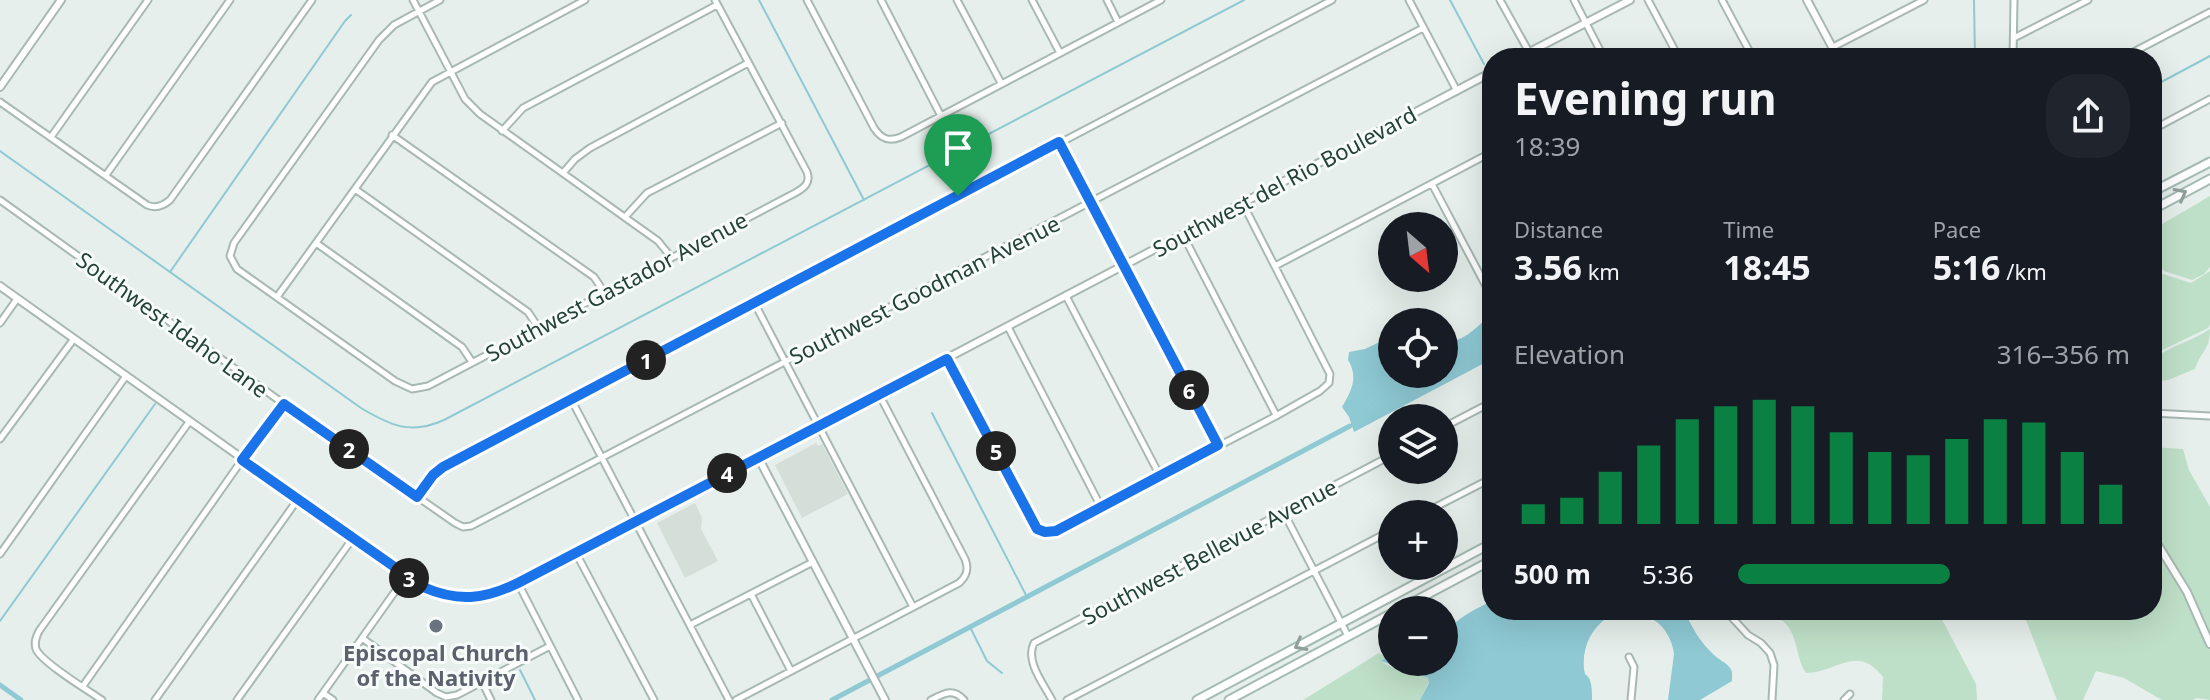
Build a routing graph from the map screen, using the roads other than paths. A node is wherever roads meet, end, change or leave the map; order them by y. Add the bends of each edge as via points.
1 (61, 0) edge
2 (148, 0) edge
3 (230, 0) edge
4 (312, 0) edge
5 (413, 0) edge
6 (440, 0) edge
7 (585, 0) edge
8 (807, 0) edge
9 (881, 0) edge
10 (957, 0) edge
11 (1032, 0) edge
12 (1107, 0) edge
13 (1161, 0) edge
14 (1332, 0) edge
15 (1409, 0) edge
16 (1500, 0) edge
17 (1574, 0) edge
18 (1630, 0) edge
19 (1648, 0) edge
20 (1722, 0) edge
21 (1807, 0) edge
22 (1924, 0) edge
23 (2014, 0) edge
24 (2088, 0) edge
25 (716, 2) edge
26 (419, 11) junction
27 (2210, 12) edge
28 (1118, 22) junction
29 (1586, 23) junction
30 (1423, 28) junction
31 (2014, 38) junction
32 (1833, 47) joint
33 (1527, 48) edge
34 (1537, 48) edge
35 (1599, 48) edge
36 (1674, 48) edge
37 (1748, 48) edge
38 (2014, 48) edge
39 (2141, 48) edge
40 (1060, 53) junction
41 (748, 63) junction
42 (450, 71) junction
43 (1482, 77) edge
44 (1001, 83) junction
45 (0, 87) edge
46 (1457, 91) junction
47 (2210, 99) edge
48 (0, 102) edge
49 (941, 116) junction
50 (782, 123) junction
51 (2162, 125) edge
52 (502, 131) junction
53 (392, 135) junction
54 (51, 137) junction
55 (1059, 142) junction
56 (1482, 158) edge
57 (2210, 162) edge
58 (563, 173) junction
59 (106, 175) junction
60 (2210, 179) edge
61 (1432, 184) junction
62 (2162, 187) edge
63 (355, 189) junction
64 (0, 200) edge
65 (1242, 202) junction
66 (1090, 204) junction
67 (2162, 205) edge
68 (625, 217) junction
69 (1183, 235) junction
70 (316, 243) junction
71 (671, 257) junction
72 (1125, 265) junction
73 (1275, 266) junction
74 (1482, 279) edge
75 (0, 286) edge
76 (604, 292) junction
77 (1066, 296) junction
78 (277, 298) junction
79 (17, 299) junction
80 (755, 304) junction
81 (0, 323) edge
82 (538, 327) junction
83 (1008, 327) junction
84 (73, 340) junction
85 (947, 359) junction
86 (785, 361) junction
87 (472, 362) junction
88 (126, 376) junction
89 (879, 394) junction
90 (571, 399) junction
91 (284, 404) junction
92 (1482, 407) edge
93 (2162, 414) edge
94 (1276, 416) junction
95 (2210, 416) edge
96 (1458, 420) edge
97 (189, 422) junction
98 (818, 425) junction
99 (0, 439) edge
100 (1218, 445) junction
101 (758, 457) junction
102 (603, 459) junction
103 (242, 460) junction
104 (1378, 463) edge
105 (1160, 476) junction
106 (1482, 483) edge
107 (417, 497) junction
108 (298, 499) junction
109 (1449, 500) edge
110 (1101, 507) junction
111 (1284, 513) junction
112 (635, 522) junction
113 (467, 527) joint
114 (1378, 537) edge
115 (353, 538) junction
116 (1482, 548) edge
117 (2162, 551) edge
118 (576, 553) junction
119 (0, 554) edge
120 (813, 562) junction
121 (1482, 565) edge
122 (1313, 571) junction
123 (406, 576) junction
124 (518, 583) junction
125 (751, 594) junction
126 (1424, 596) edge
127 (913, 607) junction
128 (1734, 620) edge
129 (1378, 621) edge
130 (1341, 623) junction
131 (690, 625) junction
132 (1348, 637) junction
133 (362, 638) junction
134 (853, 638) junction
135 (2210, 644) edge
136 (550, 646) junction
137 (1629, 657) dead end
138 (791, 671) junction
139 (482, 682) junction
140 (83, 686) junction
141 (323, 693) junction
142 (1850, 694) dead end
143 (102, 700) edge
144 (155, 700) edge
145 (237, 700) edge
146 (318, 700) edge
147 (333, 700) edge
148 (491, 700) edge
149 (578, 700) edge
150 (654, 700) edge
151 (729, 700) edge
152 (736, 700) edge
153 (885, 700) edge
154 (931, 700) edge
155 (964, 700) edge
156 (1052, 700) edge
157 (1067, 700) edge
158 (1197, 700) edge
159 (1229, 700) edge
160 (1631, 700) edge
161 (1772, 700) edge
162 (1844, 700) edge

1 - 45 street
2 - 54 street
3 - 59 street
4 - 59 street via 170,200 147,205
5 - 26 street
6 - 26 street
7 - 42 street
8 - 49 street via 883,138 897,139
9 - 49 street
10 - 44 street
11 - 40 street
12 - 28 street
13 - 28 street
14 - 55 street
15 - 30 street
16 - 33 street
17 - 29 street
18 - 29 street
19 - 36 street
20 - 37 street
21 - 32 street
22 - 32 street
23 - 31 street
24 - 31 street
25 - 41 street
25 - 52 street via 523,108
26 - 42 street
26 - 78 street via 387,31 369,53 234,243 230,256 237,269
27 - 39 street
28 - 40 street
29 - 34 street
29 - 35 street
30 - 46 street
30 - 66 street, Southwest Goodman Avenue
31 - 38 street
40 - 44 street
41 - 50 street
41 - 58 street via 590,148
42 - 52 street via 465,99
42 - 53 street via 432,82
43 - 46 street, Southwest del Rio Boulevard
44 - 49 street
46 - 65 street, Southwest del Rio Boulevard
47 - 51 street
48 - 54 street
50 - 68 street via 647,193
50 - 71 street, Southwest Gastador Avenue via 808,182
52 - 58 street
53 - 63 street
53 - 76 street via 594,277
54 - 59 street
55 - 66 street
55 - 80 street
56 - 61 street
57 - 62 main road
58 - 68 street
67 -> 60 main road
61 - 73 street
61 - 74 street
63 - 70 street
63 - 82 street via 528,312
64 - 91 street, Southwest Idaho Lane
65 - 69 street, Southwest del Rio Boulevard
65 - 73 street
66 - 72 street
66 - 86 street, Southwest Goodman Avenue
68 - 71 street
69 - 72 street, Southwest del Rio Boulevard
69 - 94 street
70 - 78 street
70 - 87 street via 462,347
71 - 76 street, Southwest Gastador Avenue
72 - 77 street, Southwest del Rio Boulevard
72 - 100 street
73 - 94 street via 1330,374 1320,391
75 - 79 street, Southwest del Rio Boulevard
76 - 82 street, Southwest Gastador Avenue
77 - 83 street, Southwest del Rio Boulevard
77 - 105 street
78 - 87 street, Southwest Gastador Avenue via 412,389
79 - 81 street
79 - 84 street, Southwest del Rio Boulevard
80 - 86 street
80 - 90 street
82 - 87 street, Southwest Gastador Avenue
83 - 85 street, Southwest del Rio Boulevard
83 - 110 street
84 - 88 street, Southwest del Rio Boulevard
84 - 99 street
85 - 89 street, Southwest del Rio Boulevard
85 - 110 street via 1037,529 1056,531
86 - 98 street
86 - 102 street, Southwest Goodman Avenue
88 - 97 street, Southwest del Rio Boulevard
88 - 119 street
89 - 98 street, Southwest del Rio Boulevard
89 - 127 street via 965,559 967,572 959,583
90 - 102 street
90 - 107 street via 439,469
91 - 103 street
91 - 107 street, Southwest Idaho Lane
92 - 96 street
93 - 95 street
94 - 100 street
97 - 103 street, Southwest del Rio Boulevard
97 - 140 street via 35,640 43,659
98 - 101 street, Southwest del Rio Boulevard
98 - 127 street
100 - 105 street
101 - 112 street, Southwest del Rio Boulevard
101 - 120 street
102 - 112 street
102 - 113 street, Southwest Goodman Avenue
103 - 108 street, Southwest del Rio Boulevard
103 - 140 street
104 - 111 street, Southwest Bellevue Avenue
105 - 110 street
106 - 109 street
107 - 113 street, Southwest Idaho Lane
108 - 115 street, Southwest del Rio Boulevard
108 - 144 street
111 - 122 street
111 - 156 street, Southwest Bellevue Avenue via 1034,643 1031,660
112 - 118 street, Southwest del Rio Boulevard
112 - 131 street
114 - 122 street
115 - 123 street, Southwest del Rio Boulevard
115 - 145 street
116 - 130 main road
117 - 135 street
118 - 124 street, Southwest del Rio Boulevard
118 - 150 street
120 - 125 street
120 - 134 street
121 - 126 main road
122 - 130 street
122 - 157 street
123 - 124 street, Southwest del Rio Boulevard via 437,593 466,598
123 - 133 street
124 - 136 street
125 - 131 street
125 - 138 street
127 - 134 street
128 - 161 street via 1770,653
129 - 132 main road
130 - 132 street
130 -> 158 main road
131 - 151 street
132 - 159 main road
133 - 139 street via 442,695 457,695
133 - 141 street
134 - 138 street
134 - 153 street
136 - 139 street
136 - 149 street
137 - 160 street via 1634,667
138 - 152 street
139 - 148 street
140 - 143 street
141 - 146 street
141 - 147 street
142 - 162 street
154 - 155 street via 946,692

